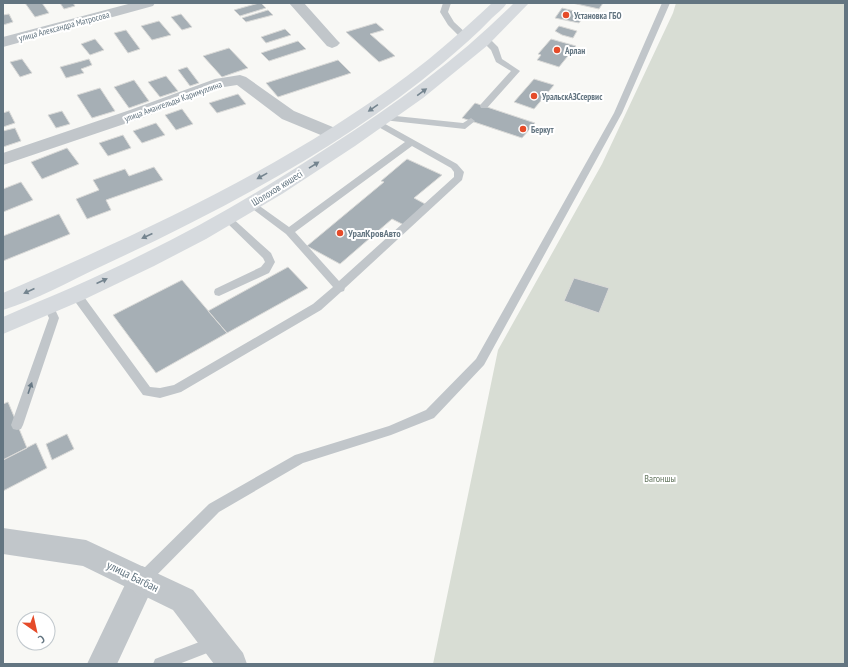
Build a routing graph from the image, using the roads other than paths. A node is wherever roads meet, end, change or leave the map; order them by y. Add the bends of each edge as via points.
1 (148, 3) edge
2 (296, 3) edge
3 (447, 3) edge
4 (500, 3) edge
5 (522, 3) edge
6 (666, 3) edge
7 (465, 37) junction
8 (485, 39) junction
9 (3, 42) edge
10 (332, 43) dead end
11 (484, 106) dead end
12 (382, 120) junction
13 (471, 121) dead end
14 (334, 134) junction
15 (411, 142) junction
16 (3, 159) edge
17 (251, 204) junction
18 (227, 218) junction
19 (289, 232) junction
20 (340, 288) junction
21 (219, 292) dead end
22 (76, 293) junction
23 (3, 302) edge
24 (48, 306) junction
25 (3, 326) edge
26 (17, 425) dead end
27 (3, 541) edge
28 (142, 580) junction
29 (224, 654) edge
30 (102, 664) edge
31 (160, 664) edge

1 - 9 street, улица Александра Матросова
2 - 10 street
3 - 7 lane via 444,12
4 - 7 highway, Шолохов көшесі
5 - 8 highway, Шолохов көшесі
6 - 28 lane via 618,113 480,362 430,414 391,430 299,459 214,508
7 -> 14 highway, Шолохов көшесі via 401,88
8 - 11 lane via 495,49 499,60 516,71
12 -> 8 highway, Шолохов көшесі via 434,83
12 - 13 lane via 465,126
12 - 15 lane
17 -> 12 highway, Шолохов көшесі
14 - 16 street, улица Амангельды Каримуллина via 288,115 240,80 221,82
14 -> 23 highway, Шолохов көшесі via 197,213
15 - 19 lane
15 - 20 lane via 454,166 459,172 459,178
17 - 18 highway, Шолохов көшесі
17 - 19 lane
18 - 21 lane via 267,256 270,262 264,270
22 -> 18 highway, Шолохов көшесі via 146,261
19 - 20 lane
20 - 22 lane via 317,308 177,389 160,392 147,392
22 - 24 highway, Шолохов көшесі
24 - 25 highway, Шолохов көшесі
26 -> 24 lane via 54,318
27 - 28 street, улица Багбан via 86,553
28 - 29 street, улица Багбан via 183,600
28 - 30 street
29 - 31 lane

